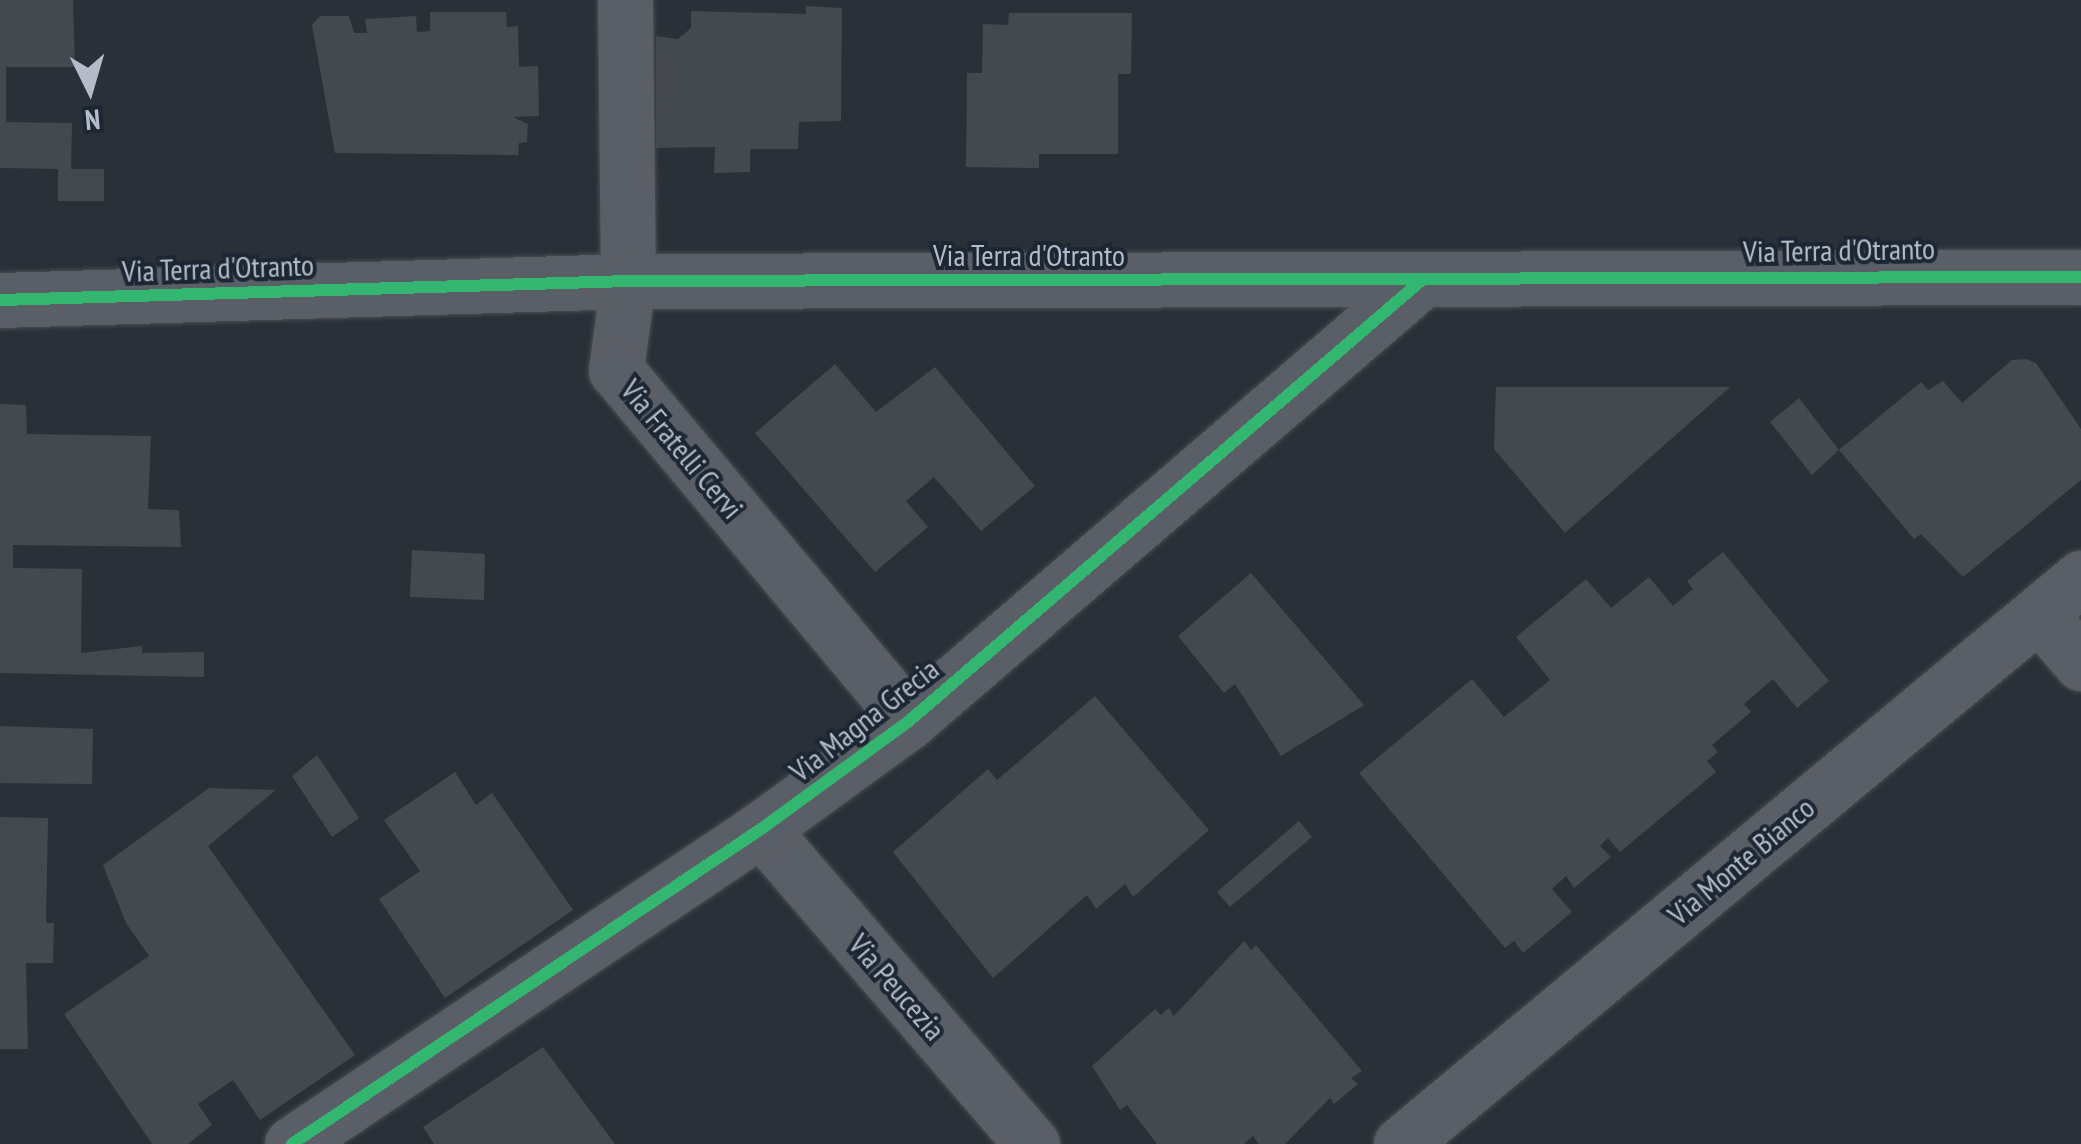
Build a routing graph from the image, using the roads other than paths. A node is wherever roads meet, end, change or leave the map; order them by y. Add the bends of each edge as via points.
1 (625, 0) edge
2 (2073, 271) edge
3 (1423, 279) junction
4 (628, 281) junction
5 (0, 300) edge
6 (2081, 578) edge
7 (2039, 614) junction
8 (2081, 663) edge
9 (909, 721) junction
10 (761, 830) junction
11 (292, 1144) edge
12 (1032, 1144) edge
13 (1400, 1144) edge

1 - 4 street, Via Fratelli Cervi
2 - 3 street, Via Terra d'Otranto
3 - 4 street, Via Terra d'Otranto
3 - 9 street, Via Magna Grecia
4 - 5 street, Via Terra d'Otranto
4 - 9 street, Via Fratelli Cervi via 616,370
6 - 7 street, Via Monte Bianco
7 - 8 street
7 - 13 street, Via Monte Bianco
9 - 10 street, Via Magna Grecia
10 - 11 street, Via Magna Grecia
10 - 12 street, Via Peucezia

